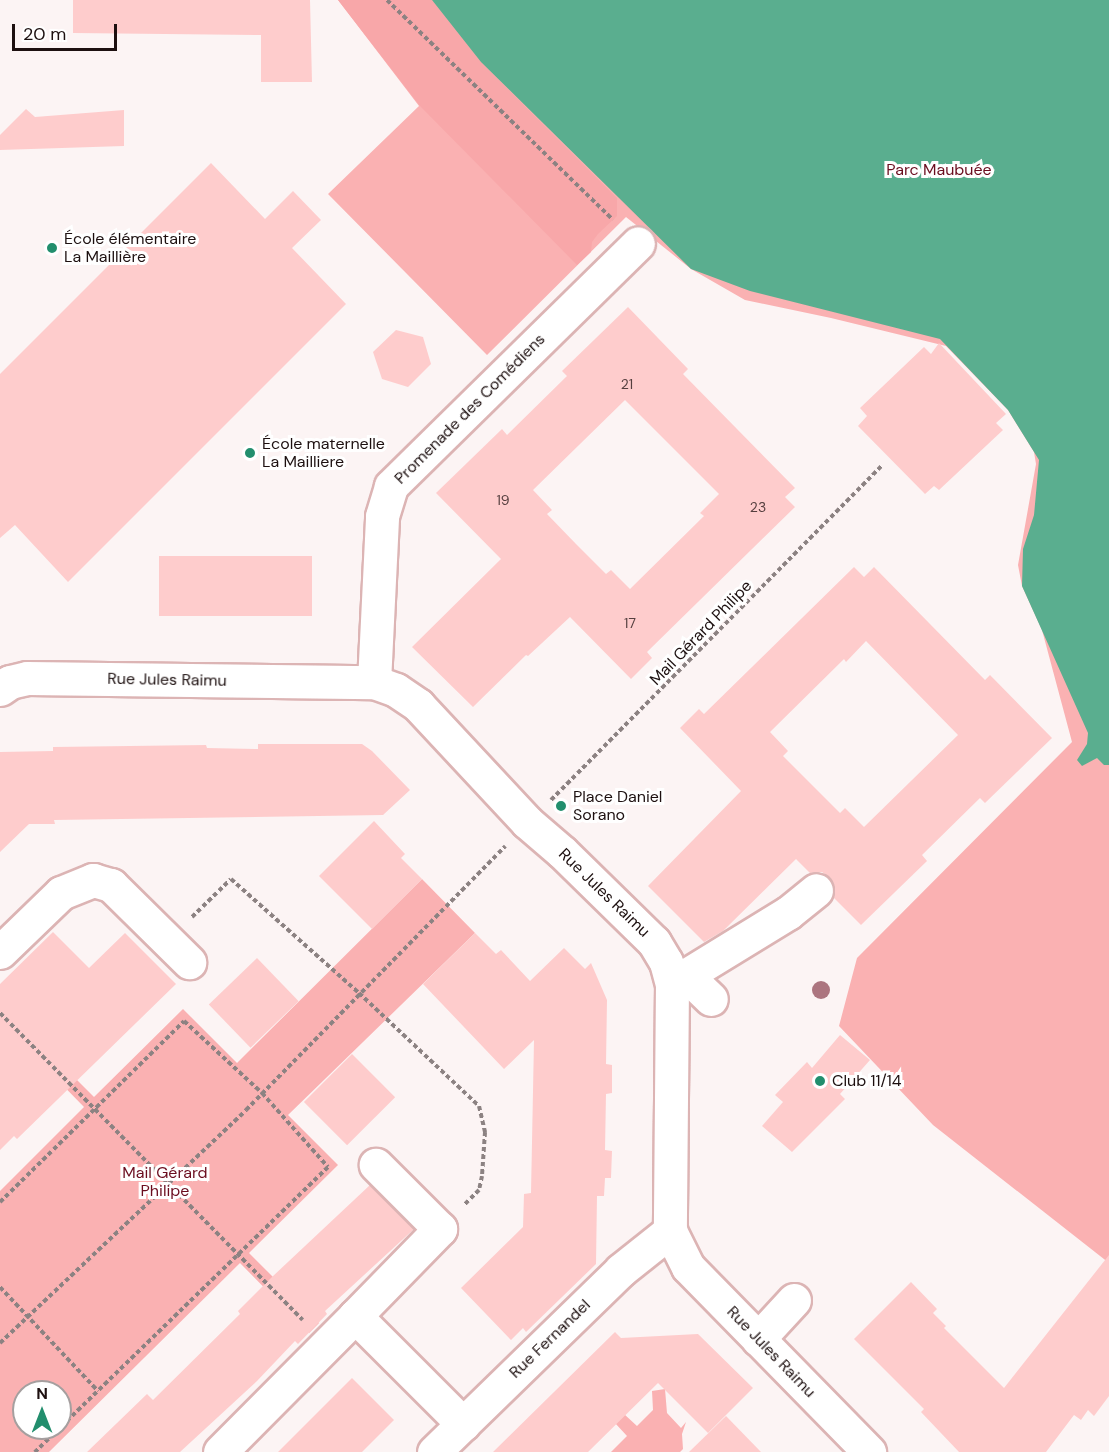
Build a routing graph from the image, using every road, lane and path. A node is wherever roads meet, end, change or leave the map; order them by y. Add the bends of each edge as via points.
1 (387, 0) edge
2 (638, 243) joint
3 (882, 465) dead end
4 (374, 682) junction
5 (14, 684) edge
6 (544, 807) dead end
7 (510, 840) dead end
8 (816, 890) dead end
9 (178, 951) joint
10 (0, 952) edge
11 (679, 980) junction
12 (359, 993) junction
13 (711, 999) dead end
14 (0, 1013) edge
15 (262, 1093) junction
16 (96, 1108) junction
17 (376, 1165) dead end
18 (168, 1184) junction
19 (0, 1202) edge
20 (440, 1229) junction
21 (670, 1231) junction
22 (238, 1254) junction
23 (0, 1287) edge
24 (794, 1300) dead end
25 (355, 1316) junction
26 (28, 1317) junction
27 (758, 1339) junction
28 (0, 1343) edge
29 (327, 1344) junction
30 (98, 1391) junction
31 (463, 1424) junction
32 (35, 1452) edge
33 (220, 1452) edge
34 (434, 1452) edge
35 (869, 1452) edge

1 - 2 path
2 - 4 street, Promenade des Comédiens via 391,486 381,516
3 - 6 path, Mail Gérard Philipe
4 - 5 street, Rue Jules Raimu
4 - 11 street, Rue Jules Raimu via 396,690 418,705 527,822 654,942
7 - 12 path
8 - 11 street via 788,914
9 - 10 street via 111,885 93,880 61,892
9 - 12 path via 231,879
11 - 13 street
11 - 21 street, Rue Jules Raimu
12 - 15 path
12 - 20 path via 479,1106 485,1154 479,1190
14 - 16 path
15 - 16 path via 184,1021
15 - 18 path
15 - 22 path via 328,1167
16 - 18 path
16 - 19 path
17 - 20 street
18 - 22 path
18 - 26 path
20 - 25 street
21 - 27 street, Rue Jules Raimu via 688,1267
21 - 31 street, Rue Fernandel via 621,1270
22 - 29 path
22 - 30 path
23 - 26 path
24 - 27 street
25 - 29 street
25 - 31 street
26 - 28 path
26 - 30 path
27 - 35 street, Rue Jules Raimu
29 - 33 street
30 - 32 path
31 - 34 street, Rue Fernandel

